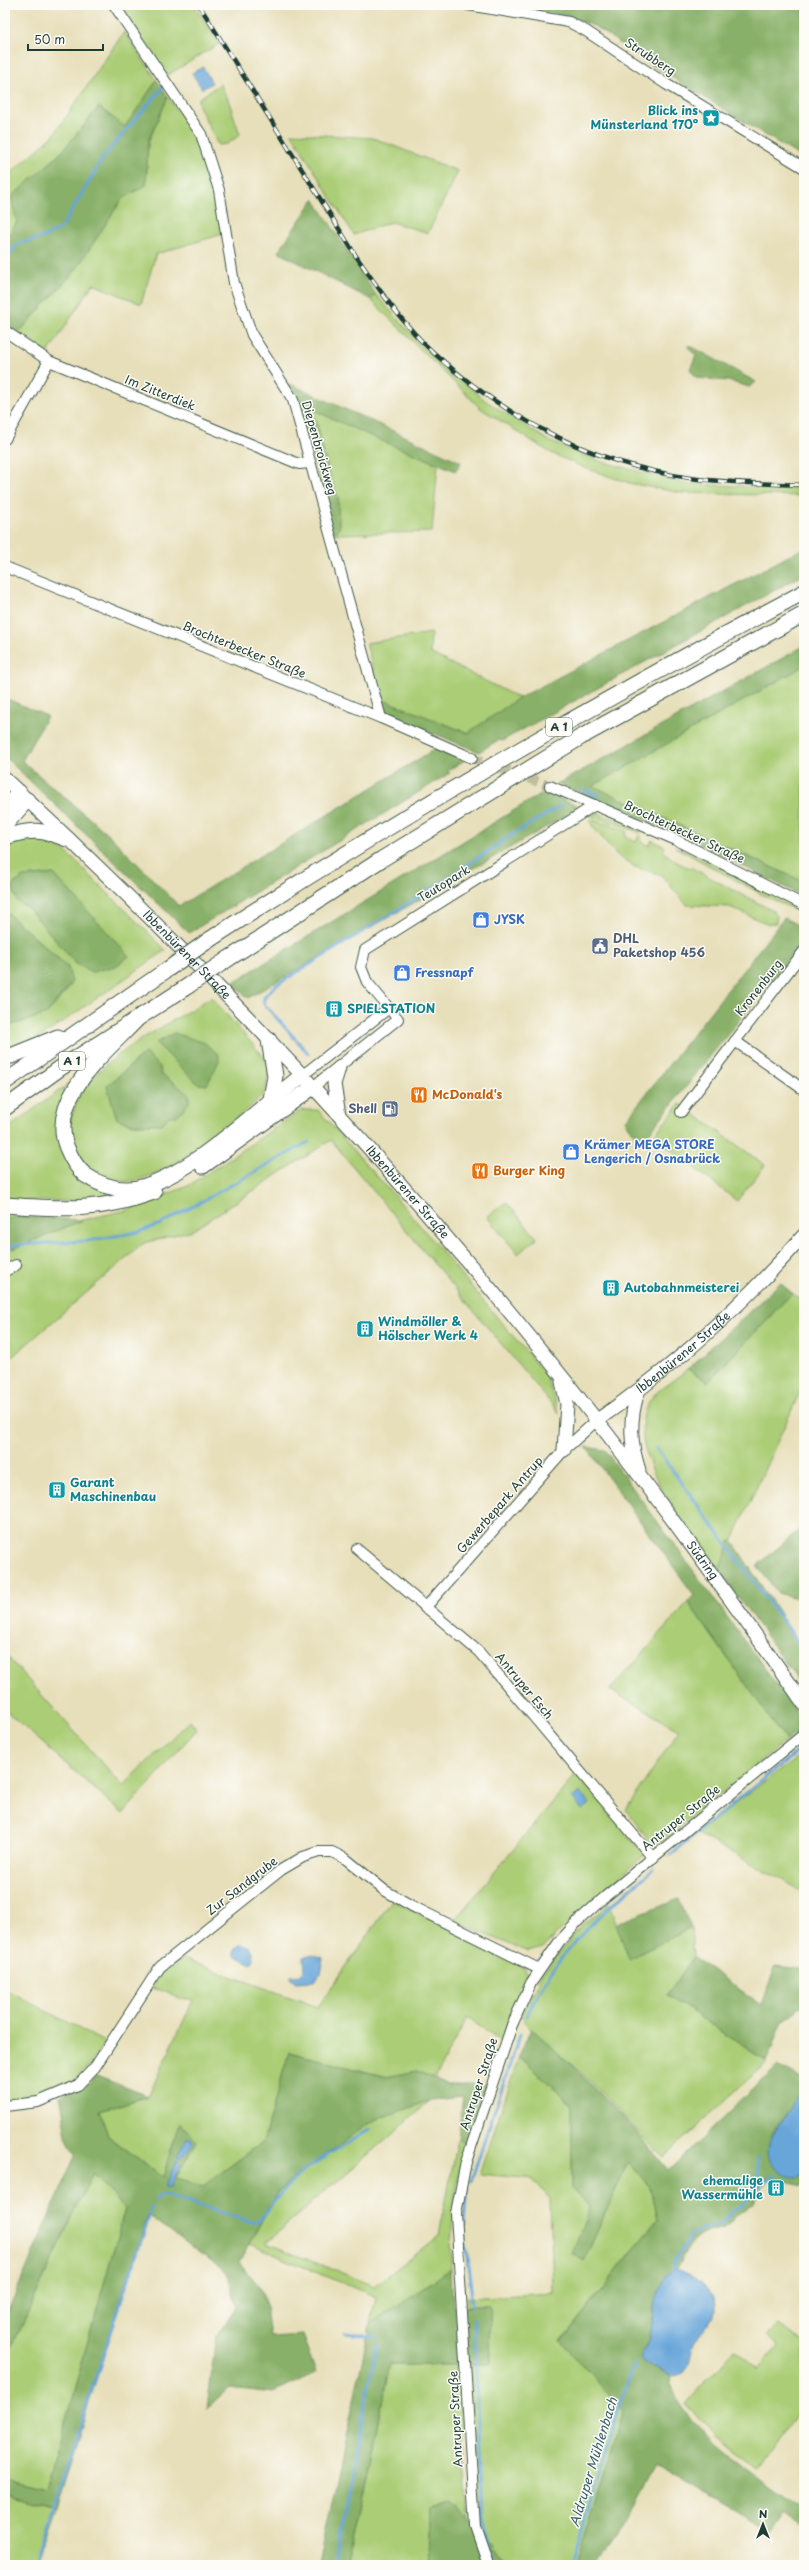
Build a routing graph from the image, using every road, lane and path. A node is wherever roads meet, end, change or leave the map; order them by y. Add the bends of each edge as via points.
1 (114, 5) edge
2 (468, 5) edge
3 (804, 168) edge
4 (5, 331) edge
5 (49, 361) junction
6 (5, 439) edge
7 (310, 463) junction
8 (5, 567) edge
9 (804, 592) edge
10 (804, 614) edge
11 (382, 718) junction
12 (472, 758) tunnel mouth
13 (5, 779) edge
14 (550, 786) tunnel mouth
15 (23, 796) junction
16 (595, 805) junction
17 (5, 809) edge
18 (5, 825) edge
19 (5, 837) edge
20 (67, 839) junction
21 (804, 905) edge
22 (804, 951) edge
23 (389, 1008) junction
24 (109, 1010) junction
25 (140, 1016) junction
26 (269, 1040) junction
27 (735, 1041) junction
28 (5, 1056) edge
29 (339, 1068) junction
30 (302, 1075) junction
31 (5, 1082) edge
32 (313, 1087) junction
33 (804, 1090) edge
34 (271, 1099) junction
35 (5, 1108) edge
36 (681, 1112) dead end
37 (340, 1117) junction
38 (5, 1206) edge
39 (804, 1235) edge
40 (16, 1265) dead end
41 (5, 1271) edge
42 (562, 1378) junction
43 (638, 1392) junction
44 (596, 1421) junction
45 (564, 1450) junction
46 (642, 1480) junction
47 (356, 1549) dead end
48 (425, 1608) junction
49 (804, 1704) edge
50 (804, 1734) edge
51 (653, 1858) junction
52 (539, 1969) junction
53 (5, 2106) edge
54 (488, 2565) edge

1 - 7 street, Diepenbroickweg via 201,134 219,190 234,283 252,335 293,400
2 - 3 street, Strubberg via 569,22
4 - 5 street, Im Zitterdiek
5 - 6 street
5 - 7 street, Im Zitterdiek via 299,464
7 - 11 street, Diepenbroickweg
8 - 11 street, Brochterbecker Straße
9 - 24 highway, A 1, bridge via 635,683 318,869 209,940
10 - 25 highway, A 1, bridge via 574,741 382,859
11 - 12 street, Brochterbecker Straße
13 - 15 main road, Ibbenbürener Straße
14 - 16 street, Brochterbecker Straße
15 - 17 highway
15 - 18 highway
15 - 20 main road, Ibbenbürener Straße
16 - 21 street, Brochterbecker Straße via 676,840
16 - 23 street, Teutopark via 365,950 361,967 367,982
19 - 20 highway via 44,830
20 - 26 main road, Ibbenbürener Straße
22 - 27 street, Kronenburg
23 - 29 street, Teutopark via 398,1019
23 - 30 street
24 - 28 highway via 51,1041
24 - 31 highway, A 1
25 - 34 highway via 86,1075 66,1103 62,1131 65,1143 76,1165 92,1180 115,1189 126,1189 144,1187 164,1179 208,1150
25 - 35 highway, A 1
26 - 30 main road, Ibbenbürener Straße
26 - 34 highway via 275,1076
27 - 33 street
27 - 36 street, Kronenburg
29 - 32 street, Teutopark
29 - 37 main road via 334,1084
30 - 32 main road, Ibbenbürener Straße
30 - 34 highway
32 - 37 main road, Ibbenbürener Straße
32 - 38 highway via 206,1164 155,1192 106,1206 74,1210
37 - 42 main road, Ibbenbürener Straße via 488,1287
39 - 43 main road, Ibbenbürener Straße via 764,1281 709,1334
40 - 41 street
42 - 44 main road, Ibbenbürener Straße
42 - 45 main road via 567,1404
43 - 44 main road, Ibbenbürener Straße
43 - 46 main road via 630,1427 632,1450
44 - 45 street, Gewerbepark Antrup
44 - 46 main road, Südring
45 - 48 street, Gewerbepark Antrup via 486,1542
46 - 49 main road, Südring
47 - 48 street, Antruper Esch
48 - 51 street, Antruper Esch via 479,1652
50 - 51 street, Antruper Straße
51 - 52 street, Antruper Straße via 579,1920
52 - 53 street, Zur Sandgrube via 412,1906 384,1890 346,1859 332,1852 319,1852 303,1857 281,1870 160,1967 95,2067 78,2085 38,2102
52 - 54 street, Antruper Straße via 512,2025 464,2169 456,2213 475,2527

